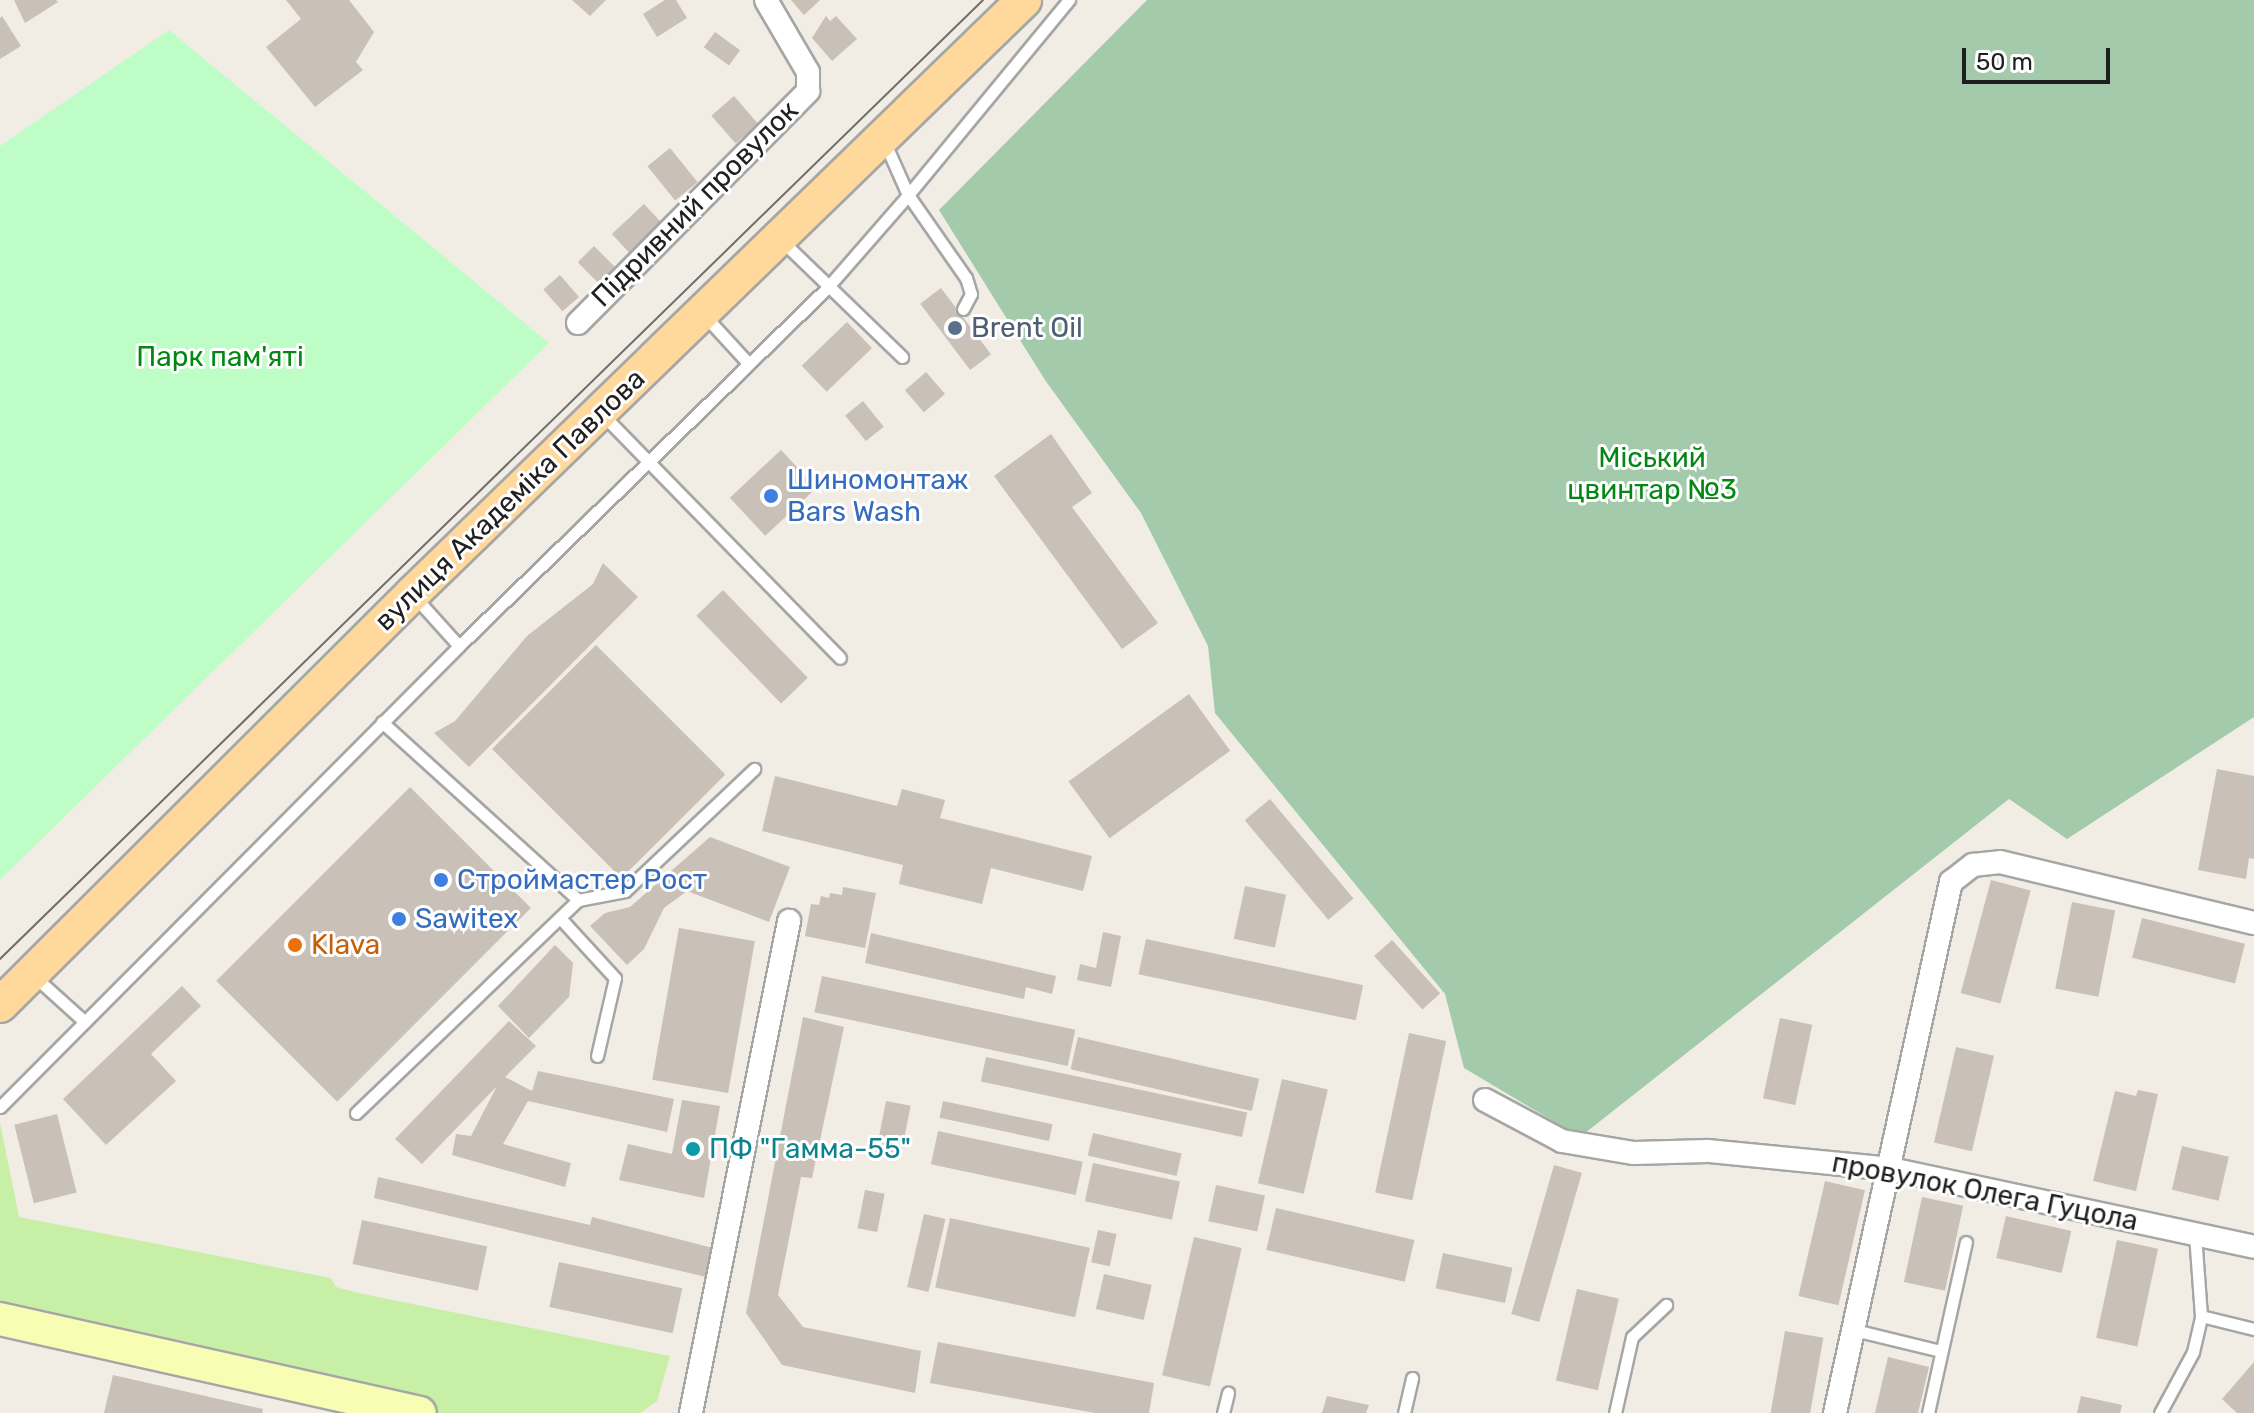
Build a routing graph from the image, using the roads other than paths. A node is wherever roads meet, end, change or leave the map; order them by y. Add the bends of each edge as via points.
1 (766, 0) edge
2 (1024, 0) edge
3 (1069, 0) edge
4 (883, 138) junction
5 (908, 195) junction
6 (778, 237) junction
7 (827, 288) junction
8 (963, 309) dead end
9 (701, 313) junction
10 (578, 323) dead end
11 (902, 357) dead end
12 (748, 363) junction
13 (600, 413) junction
14 (648, 461) junction
15 (412, 594) junction
16 (459, 646) junction
17 (840, 658) dead end
18 (382, 722) junction
19 (754, 769) dead end
20 (578, 900) junction
21 (560, 918) junction
22 (789, 921) dead end
23 (2254, 923) edge
24 (31, 973) junction
25 (0, 1005) edge
26 (85, 1022) junction
27 (597, 1056) dead end
28 (1485, 1100) dead end
29 (0, 1107) edge
30 (356, 1113) dead end
31 (1891, 1169) junction
32 (2195, 1235) junction
33 (1966, 1242) dead end
34 (2254, 1247) edge
35 (1666, 1305) dead end
36 (2201, 1316) junction
37 (0, 1319) edge
38 (2254, 1329) edge
39 (1854, 1330) junction
40 (1941, 1351) junction
41 (1412, 1378) dead end
42 (1228, 1393) dead end
43 (420, 1413) edge
44 (691, 1413) edge
45 (1223, 1413) edge
46 (1404, 1413) edge
47 (1615, 1413) edge
48 (1835, 1413) edge
49 (1928, 1413) edge
50 (2160, 1413) edge

1 - 10 street, Підривний провулок via 808,72 808,91
2 - 4 main road, вулиця Академіка Павлова
3 - 5 lane
4 - 5 lane
4 - 6 main road, вулиця Академіка Павлова
5 - 7 lane
5 - 8 lane via 966,278 971,294
6 - 7 lane
6 - 9 main road, вулиця Академіка Павлова
7 - 11 lane
7 - 12 lane
9 - 12 lane
9 - 13 main road, вулиця Академіка Павлова
12 - 14 lane
13 - 14 lane
13 - 15 main road, вулиця Академіка Павлова
14 - 16 lane
14 - 17 lane
15 - 16 lane
15 - 24 main road, вулиця Академіка Павлова
16 - 18 lane
18 - 20 lane
18 - 26 lane
19 - 20 lane via 625,891
20 - 21 lane
21 - 27 lane via 615,978
21 - 30 lane
22 - 44 street
23 - 31 street via 2000,862 1973,865 1951,882
24 - 25 main road, вулиця Академіка Павлова
24 - 26 lane
26 - 29 lane
28 - 31 street, провулок Олега Гуцола via 1562,1141 1634,1153 1708,1151
31 - 32 street, провулок Олега Гуцола
31 - 39 street
32 - 34 street, провулок Олега Гуцола
32 - 36 lane
33 - 40 lane
35 - 47 lane via 1632,1337
36 - 38 lane
36 - 50 lane via 2193,1352
37 - 43 street
39 - 40 lane
39 - 48 street
40 - 49 lane
41 - 46 lane
42 - 45 lane

